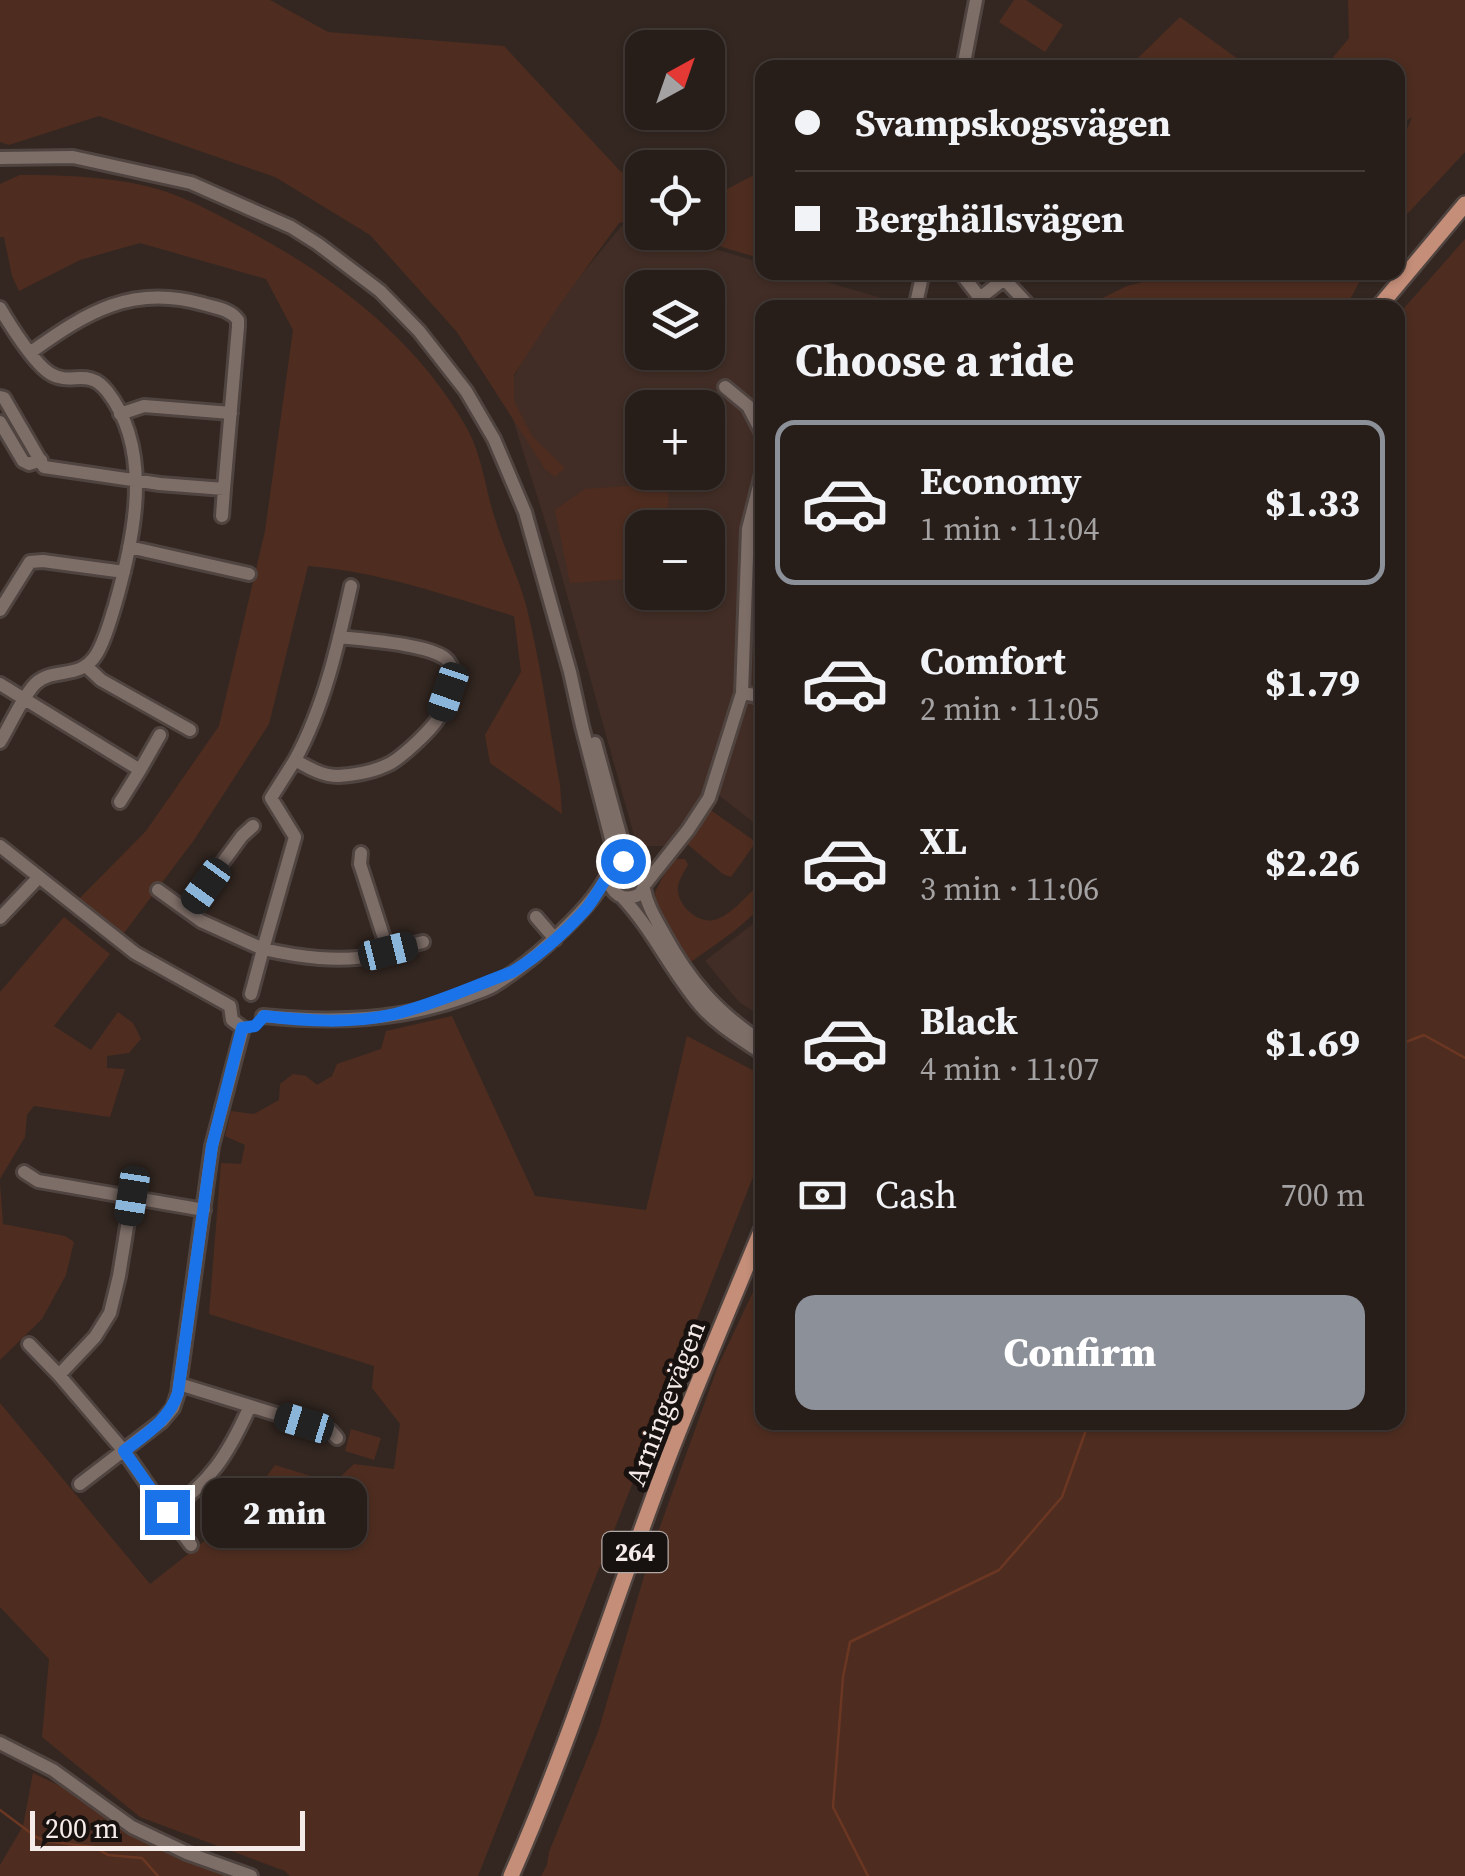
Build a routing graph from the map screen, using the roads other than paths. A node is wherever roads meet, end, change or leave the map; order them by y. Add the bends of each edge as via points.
1 (976, 0) edge
2 (964, 60) edge
3 (0, 161) edge
4 (1465, 204) edge
5 (1405, 276) edge
6 (967, 280) edge
7 (1003, 280) edge
8 (1005, 280) edge
9 (1401, 280) edge
10 (983, 300) edge
11 (987, 300) edge
12 (1024, 300) edge
13 (1385, 300) edge
14 (0, 308) edge
15 (31, 352) junction
16 (725, 387) dead end
17 (0, 397) edge
18 (231, 413) junction
19 (120, 414) junction
20 (755, 420) edge
21 (0, 422) edge
22 (40, 460) junction
23 (136, 481) junction
24 (224, 489) junction
25 (755, 502) edge
26 (222, 516) dead end
27 (129, 547) junction
28 (124, 572) junction
29 (249, 574) dead end
30 (351, 586) dead end
31 (0, 610) edge
32 (340, 637) junction
33 (86, 666) junction
34 (570, 672) junction
35 (0, 684) edge
36 (742, 693) junction
37 (755, 696) edge
38 (25, 700) junction
39 (190, 730) dead end
40 (160, 736) dead end
41 (0, 742) edge
42 (295, 760) junction
43 (140, 770) junction
44 (120, 802) dead end
45 (253, 826) dead end
46 (0, 846) edge
47 (361, 852) dead end
48 (665, 857) junction
49 (632, 861) junction
50 (610, 873) junction
51 (39, 877) junction
52 (645, 886) junction
53 (158, 890) dead end
54 (619, 896) junction
55 (585, 909) junction
56 (187, 911) junction
57 (2, 913) edge
58 (536, 917) dead end
59 (554, 939) junction
60 (423, 942) dead end
61 (263, 949) junction
62 (388, 951) junction
63 (670, 955) junction
64 (690, 985) junction
65 (251, 994) junction
66 (230, 1006) junction
67 (264, 1016) junction
68 (242, 1028) junction
69 (755, 1037) edge
70 (755, 1048) edge
71 (24, 1172) dead end
72 (132, 1196) junction
73 (204, 1210) junction
74 (755, 1246) edge
75 (30, 1344) dead end
76 (60, 1375) junction
77 (179, 1384) junction
78 (250, 1406) junction
79 (337, 1438) dead end
80 (124, 1451) junction
81 (80, 1484) dead end
82 (167, 1512) junction
83 (191, 1545) dead end
84 (0, 1743) edge
85 (252, 1876) edge
86 (511, 1876) edge

1 - 2 street
3 - 34 street via 73,157 191,183 291,227 380,291 443,360 494,438 525,512
4 - 5 main road
6 - 10 street
7 - 11 street
8 - 12 street
9 - 13 main road
14 - 15 street
15 - 18 street via 100,308 134,298 185,299 232,312 238,327
15 - 19 street via 60,378 95,380
16 - 20 street
17 - 22 street
18 - 19 street via 144,406
18 - 24 street
19 - 23 street
21 - 22 street via 24,461
22 - 23 street via 44,467
23 - 24 street
23 - 27 street
24 - 26 street
25 - 36 street via 748,529
27 - 28 street
27 - 29 street
28 - 31 street via 30,562
28 - 33 street via 97,654
30 - 32 street
32 - 42 street
32 - 42 street via 430,650 448,660 453,671 440,717 392,762 372,770 336,776
33 - 38 street via 42,680
33 - 39 street
34 - 49 street
34 - 50 street via 616,858
35 - 38 street
36 - 37 street
36 - 48 street via 709,798
38 - 41 street
38 - 43 street
40 - 43 street
42 - 61 street via 272,798 294,837
43 - 44 street
45 - 56 street
46 - 51 street
47 - 62 street
48 - 49 street
48 - 52 street
49 - 50 street via 616,864
49 - 52 street via 644,871
50 - 54 street
50 - 55 street
51 - 57 street
51 - 66 street via 135,954
52 - 54 street via 634,898
52 - 63 street
53 - 56 street
54 - 55 street
54 - 63 street
55 - 59 street
56 - 61 street
58 - 59 street
59 - 67 street via 494,986 420,1012 318,1021
60 - 62 street
61 - 62 street via 325,958
61 - 65 street
63 - 64 street
64 - 69 street
64 - 70 street via 704,1009
65 - 66 street via 238,995
65 - 67 street via 263,1003
66 - 68 street
67 - 68 street
68 - 73 street via 216,1124
71 - 72 street via 38,1181
72 - 73 street
72 - 76 street via 110,1313
73 - 77 street
74 - 86 main road, Arningevägen / 264
75 - 76 street
76 - 80 street
77 - 78 street
77 - 80 street via 173,1408
78 - 79 street
78 - 82 street via 224,1458
80 - 81 street
80 - 82 street
82 - 83 street
84 - 85 street via 54,1770 132,1828

